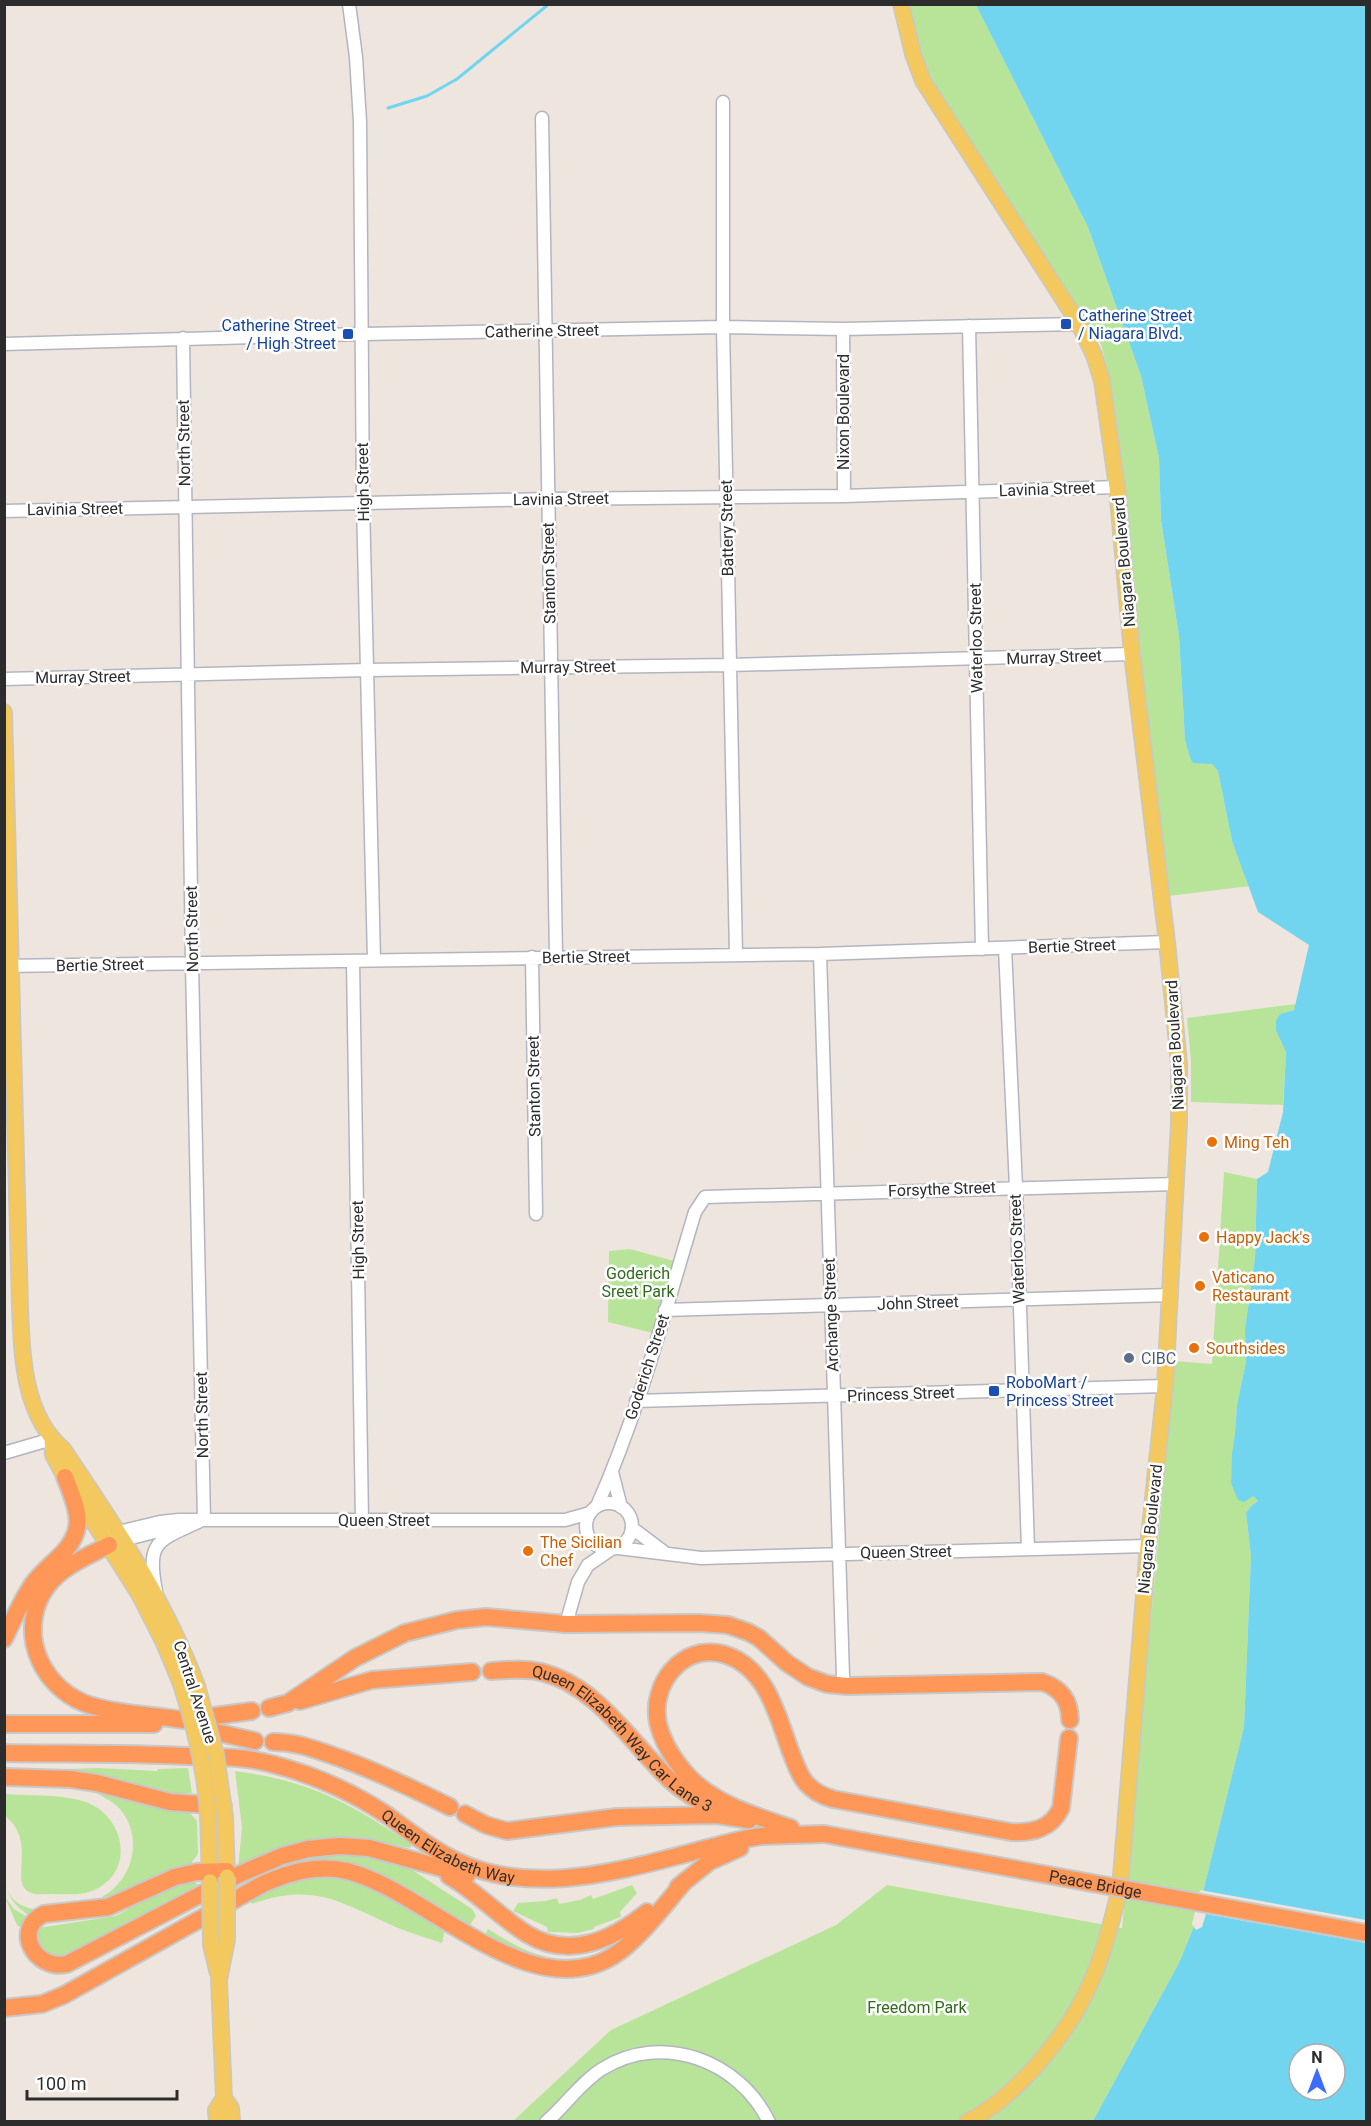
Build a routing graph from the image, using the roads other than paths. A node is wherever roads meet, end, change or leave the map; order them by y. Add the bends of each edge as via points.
1 (349, 4) edge
2 (901, 4) edge
3 (723, 102) dead end
4 (542, 118) dead end
5 (1079, 324) junction
6 (969, 326) junction
7 (723, 327) junction
8 (843, 329) junction
9 (544, 330) junction
10 (363, 333) junction
11 (183, 338) junction
12 (4, 344) edge
13 (1117, 487) junction
14 (973, 491) junction
15 (843, 495) junction
16 (726, 497) junction
17 (548, 499) junction
18 (363, 503) junction
19 (184, 506) junction
20 (4, 511) edge
21 (1132, 654) junction
22 (976, 659) junction
23 (730, 665) junction
24 (551, 667) junction
25 (368, 670) junction
26 (188, 674) junction
27 (4, 679) edge
28 (4, 712) edge
29 (1167, 942) junction
30 (1005, 948) junction
31 (982, 949) junction
32 (820, 954) junction
33 (736, 955) junction
34 (532, 957) junction
35 (556, 957) junction
36 (374, 960) junction
37 (353, 961) junction
38 (192, 964) junction
39 (8, 966) edge
40 (1176, 1184) junction
41 (1016, 1187) junction
42 (828, 1193) junction
43 (708, 1197) joint
44 (536, 1214) dead end
45 (1171, 1295) junction
46 (1019, 1300) junction
47 (831, 1306) junction
48 (665, 1310) junction
49 (1165, 1386) junction
50 (1022, 1390) junction
51 (833, 1396) junction
52 (636, 1401) junction
53 (52, 1439) junction
54 (4, 1453) edge
55 (612, 1472) junction
56 (65, 1477) junction
57 (621, 1507) junction
58 (593, 1510) junction
59 (204, 1520) junction
60 (362, 1520) junction
61 (565, 1520) junction
62 (632, 1528) junction
63 (113, 1538) junction
64 (589, 1539) junction
65 (1148, 1546) junction
66 (614, 1549) junction
67 (1028, 1549) junction
68 (665, 1553) junction
69 (838, 1553) junction
70 (588, 1565) junction
71 (48, 1568) junction
72 (156, 1595) junction
73 (566, 1624) junction
74 (4, 1639) edge
75 (490, 1671) dead end
76 (472, 1672) dead end
77 (843, 1676) dead end
78 (252, 1711) dead end
79 (1070, 1720) dead end
80 (195, 1723) junction
81 (4, 1724) edge
82 (1069, 1738) dead end
83 (255, 1741) dead end
84 (273, 1742) dead end
85 (4, 1753) edge
86 (4, 1777) edge
87 (450, 1807) dead end
88 (212, 1810) junction
89 (465, 1814) dead end
90 (750, 1820) junction
91 (787, 1831) junction
92 (824, 1834) joint
93 (418, 1861) junction
94 (611, 1870) junction
95 (218, 1875) junction
96 (685, 1881) junction
97 (1366, 1933) edge
98 (4, 2008) edge
99 (224, 2098) junction
100 (217, 2121) edge
101 (232, 2121) edge
102 (546, 2121) edge
103 (771, 2121) edge
104 (967, 2121) edge

1 - 10 street, High Street via 360,122
2 - 5 main road, Niagara Boulevard via 923,81
3 - 7 street, Battery Street
4 - 9 street, Stanton Street
5 - 6 street, Catherine Street
5 - 13 main road, Niagara Boulevard via 1102,381
6 - 8 street, Catherine Street
6 - 14 street, Waterloo Street
7 - 8 street, Catherine Street
7 - 9 street, Catherine Street
7 - 16 street, Battery Street
8 - 15 street, Nixon Boulevard
9 - 10 street, Catherine Street
9 - 17 street, Stanton Street
10 - 11 street, Catherine Street
10 - 18 street, High Street
11 - 12 street, Catherine Street
11 - 19 street, North Street
13 - 14 street, Lavinia Street
13 - 21 main road, Niagara Boulevard
14 - 15 street, Lavinia Street
14 - 22 street, Waterloo Street
15 - 16 street, Lavinia Street
16 - 17 street, Lavinia Street
16 - 23 street, Battery Street
17 - 18 street, Lavinia Street
17 - 24 street, Stanton Street
18 - 19 street, Lavinia Street
18 - 25 street, High Street
19 - 20 street, Lavinia Street
19 - 26 street, North Street
21 - 22 street, Murray Street
21 - 29 main road, Niagara Boulevard
22 - 23 street, Murray Street
22 - 31 street, Waterloo Street
23 - 24 street, Murray Street
23 - 33 street, Battery Street
24 - 25 street, Murray Street
24 - 35 street, Stanton Street
25 - 26 street, Murray Street
25 - 36 street, High Street
26 - 27 street, Murray Street
26 - 38 street, North Street
28 - 39 main road, Central Avenue
29 - 30 street, Bertie Street
29 - 40 main road, Niagara Boulevard via 1179,1064
30 - 31 street, Bertie Street
30 - 41 street, Waterloo Street
31 - 32 street, Bertie Street
32 - 33 street, Bertie Street
32 - 42 street, Archange Street
33 - 35 street, Bertie Street
34 - 35 street, Bertie Street
34 - 36 street, Bertie Street
34 - 44 street, Stanton Street
36 - 37 street, Bertie Street
37 - 38 street, Bertie Street
37 - 60 street, High Street
38 - 39 street, Bertie Street
38 - 59 street, North Street
39 - 53 main road, Central Avenue via 22,1354 34,1406
40 - 41 street, Forsythe Street
40 - 45 main road, Niagara Boulevard
41 - 42 street, Forsythe Street
41 - 46 street, Waterloo Street
42 - 43 street, Forsythe Street
42 - 47 street, Archange Street
43 - 48 street, Goderich Street via 695,1212
45 - 46 street, John Street
45 - 49 main road, Niagara Boulevard
46 - 47 street, John Street
46 - 50 street, Waterloo Street
47 - 48 street, John Street
47 - 51 street, Archange Street
48 - 52 street, Goderich Street
49 - 50 street, Princess Street
49 - 65 main road, Niagara Boulevard
50 - 51 street, Princess Street
50 - 67 street, Waterloo Street
51 - 52 street, Princess Street
51 - 69 street, Archange Street
52 - 55 street, Goderich Street
53 - 54 street
53 - 56 main road, Central Avenue via 53,1455
53 - 63 main road, Central Avenue via 63,1449
55 - 57 street
55 - 58 street, Goderich Street
56 - 63 main road, Central Avenue
56 - 71 highway via 79,1516 78,1529 72,1543
57 - 58 street via 605,1503
57 - 62 street
58 - 61 street, Queen Street
58 - 64 street via 586,1521
59 - 60 street, Queen Street
59 - 63 street, Queen Street
59 - 72 street via 158,1545 151,1562
60 - 61 street, Queen Street
61 - 64 street
62 - 66 street via 625,1543
62 - 68 street, Queen Street
63 - 71 highway via 74,1550
63 - 72 main road, Central Avenue
63 - 80 highway via 49,1584 33,1621 37,1656 54,1684 83,1702
63 - 88 main road, Central Avenue, bridge via 181,1684
64 - 66 street via 599,1548
64 - 70 street
65 - 67 street, Queen Street
65 - 104 main road, Niagara Boulevard via 1120,1886 1110,1932 1090,1984 1065,2027 1028,2076 996,2104
66 - 68 street, Queen Street
66 - 70 street
67 - 69 street, Queen Street
68 - 69 street, Queen Street via 701,1558
69 - 77 street, Archange Street
70 - 73 street via 578,1582
71 - 74 highway via 29,1589
72 - 88 main road, Central Avenue, bridge via 197,1686 216,1755
73 - 76 highway via 486,1617 423,1627 355,1658 288,1703 275,1707 358,1683
73 - 79 highway via 728,1625 759,1638 803,1674 838,1686 1042,1682 1064,1696
75 - 90 highway, Queen Elizabeth Way Car Lane 3 via 531,1671 570,1684 610,1716 670,1780 719,1810
78 - 80 highway
80 - 81 highway
80 - 83 highway
82 - 91 highway via 1061,1808 1046,1827 1031,1832 1011,1832 844,1801 823,1796 802,1778 772,1701 752,1671 733,1658 710,1653 698,1654 677,1665 662,1684 657,1702 658,1723 674,1757 702,1788 719,1800
84 - 87 highway via 297,1743 382,1774
85 - 94 highway, Queen Elizabeth Way via 253,1759 301,1773 350,1794 439,1852 489,1874 544,1879
86 - 88 highway via 97,1783
88 - 95 main road, Central Avenue
89 - 90 highway via 507,1831 640,1816 717,1815
90 - 91 highway, Queen Elizabeth Way
91 - 92 highway, Queen Elizabeth Way
91 - 94 highway, Queen Elizabeth Way
91 - 96 highway via 723,1855
92 - 97 highway, Peace Bridge, bridge
93 - 94 highway via 490,1883 522,1887 567,1884
93 - 95 highway via 361,1846 308,1849 240,1874 67,1964 45,1962 31,1946 31,1927 44,1914 108,1907 162,1881 190,1873
93 - 96 highway via 461,1883 527,1934 564,1947 591,1944 615,1935
95 - 99 main road, Central Avenue, bridge via 211,1945 219,1980
96 - 98 highway via 614,1956 587,1966 560,1968 534,1965 507,1955 364,1877 337,1869 303,1870 263,1884 64,1995 42,2004
99 - 100 main road, Central Avenue via 216,2110
99 - 101 main road, Central Avenue via 231,2108
102 - 103 street via 562,2109 588,2078 605,2067 633,2056 662,2052 702,2059 720,2067 751,2093

